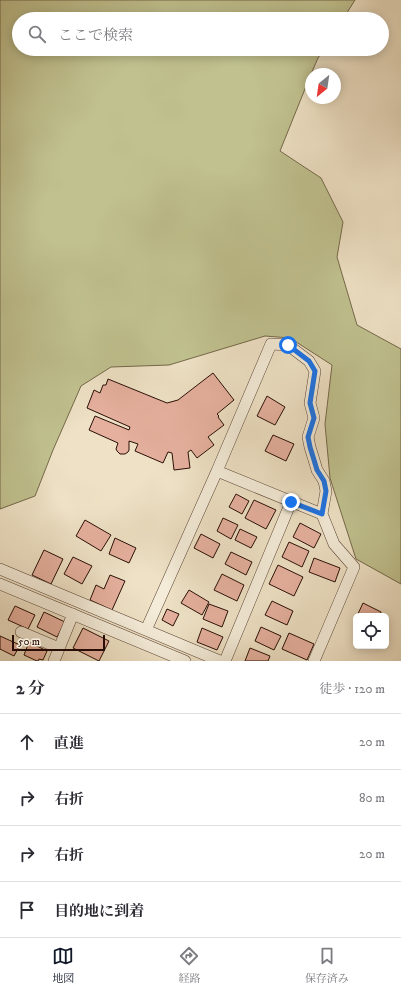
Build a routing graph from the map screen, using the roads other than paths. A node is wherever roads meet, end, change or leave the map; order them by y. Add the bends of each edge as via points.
1 (217, 471) junction
2 (291, 502) junction
3 (322, 514) junction
4 (0, 569) edge
5 (0, 584) edge
6 (73, 614) junction
7 (146, 630) junction
8 (21, 632) dead end
9 (59, 648) junction
10 (54, 661) edge
11 (185, 661) edge
12 (220, 661) edge
13 (225, 661) edge
14 (314, 661) edge

1 - 2 street
1 - 3 street via 271,344 288,345 309,361 315,371 310,403 314,418 308,437 326,491
1 - 7 street
2 - 3 street
2 - 13 street
3 - 14 street via 334,544 354,567
4 - 7 street
5 - 6 street
6 - 9 street
6 - 11 street
7 - 12 street
8 - 9 street
9 - 10 street

